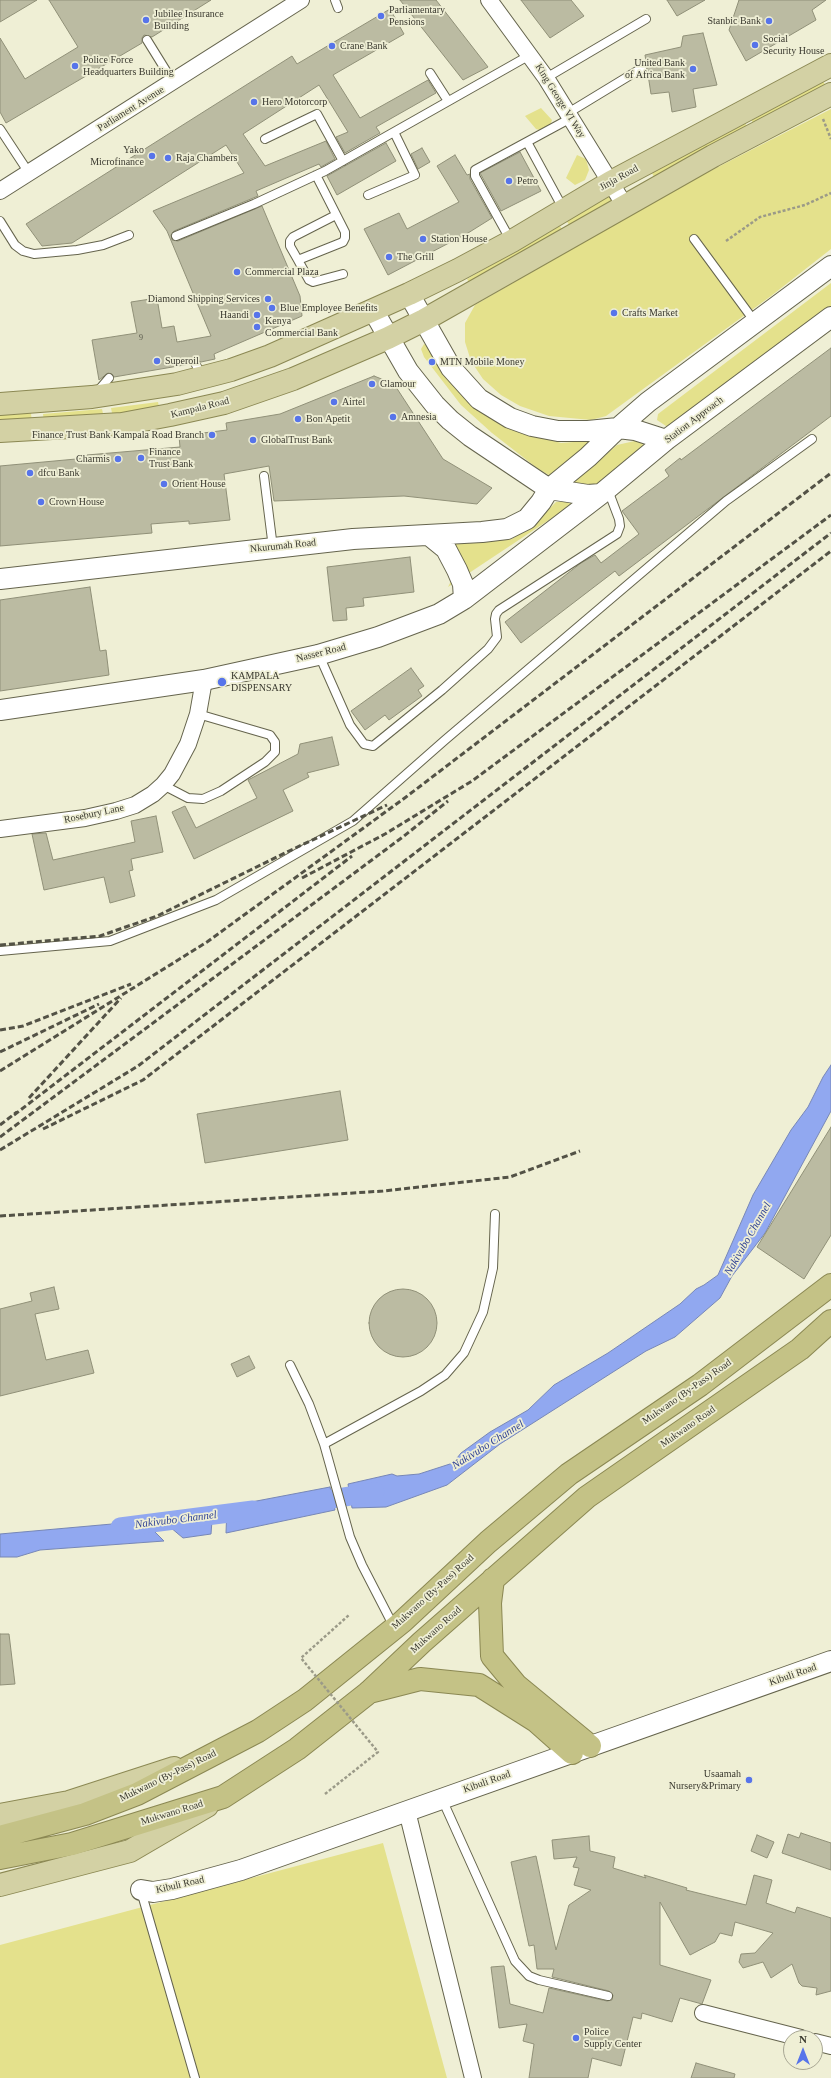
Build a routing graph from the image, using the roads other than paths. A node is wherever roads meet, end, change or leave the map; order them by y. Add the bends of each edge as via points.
1 (301, 0) edge
2 (488, 0) edge
3 (646, 19) dead end
4 (147, 40) dead end
5 (530, 55) junction
6 (831, 65) edge
7 (642, 68) dead end
8 (430, 73) dead end
9 (546, 78) junction
10 (173, 82) junction
11 (831, 94) edge
12 (448, 101) junction
13 (569, 116) junction
14 (0, 129) edge
15 (394, 132) junction
16 (265, 140) dead end
17 (527, 142) junction
18 (343, 161) junction
19 (29, 173) junction
20 (316, 175) junction
21 (611, 182) junction
22 (0, 190) edge
23 (368, 195) dead end
24 (625, 206) junction
25 (565, 211) junction
26 (336, 215) junction
27 (0, 220) edge
28 (129, 236) dead end
29 (176, 236) dead end
30 (694, 239) dead end
31 (512, 241) junction
32 (298, 260) junction
33 (831, 266) edge
34 (343, 274) dead end
35 (409, 294) junction
36 (372, 310) junction
37 (831, 317) edge
38 (424, 320) junction
39 (755, 322) junction
40 (388, 338) junction
41 (109, 378) dead end
42 (92, 397) junction
43 (0, 404) edge
44 (618, 428) junction
45 (0, 431) edge
46 (812, 439) dead end
47 (666, 440) junction
48 (264, 476) dead end
49 (549, 489) junction
50 (604, 492) junction
51 (430, 536) junction
52 (273, 548) junction
53 (0, 578) edge
54 (464, 600) junction
55 (318, 655) junction
56 (204, 680) junction
57 (0, 710) edge
58 (198, 714) junction
59 (163, 785) junction
60 (0, 829) edge
61 (0, 951) edge
62 (496, 1214) dead end
63 (831, 1285) edge
64 (831, 1321) edge
65 (290, 1365) dead end
66 (324, 1444) junction
67 (493, 1579) junction
68 (395, 1627) junction
69 (831, 1661) edge
70 (368, 1693) junction
71 (581, 1749) junction
72 (205, 1758) junction
73 (223, 1797) junction
74 (442, 1798) junction
75 (407, 1811) junction
76 (0, 1815) edge
77 (0, 1837) edge
78 (0, 1858) edge
79 (0, 1885) edge
80 (141, 1890) joint
81 (608, 1996) dead end
82 (703, 2013) dead end
83 (783, 2033) edge
84 (195, 2078) edge
85 (473, 2078) edge

1 - 10 street, Parliament Avenue
2 - 5 street, King George VI Way
3 - 9 lane
4 - 10 lane
5 - 9 street, King George VI Way
5 - 12 lane
6 - 21 main road, Jinja Road
7 - 13 lane
8 - 12 lane
9 - 13 street, King George VI Way
10 - 19 street, Parliament Avenue
11 - 24 main road
12 - 15 lane
13 - 17 lane
13 - 21 street, King George VI Way
14 - 19 lane
15 - 18 lane
15 - 23 lane via 415,175
16 - 18 lane via 317,114
17 - 25 lane
17 - 31 lane via 477,168 474,172
18 - 20 lane
19 - 22 street, Parliament Avenue
20 - 26 lane
20 - 29 lane
21 - 24 street, King George VI Way
21 - 25 main road, Jinja Road
24 - 38 main road
25 - 31 main road, Jinja Road
26 - 32 lane via 290,240 290,246
26 - 32 lane via 345,232 343,242
27 - 28 lane via 15,245 34,254 77,250
30 - 39 lane
31 - 35 main road, Jinja Road
32 - 34 lane via 309,280 313,282
33 - 39 street
35 - 36 main road, Jinja Road
35 - 38 street
36 - 40 street
36 - 42 main road via 270,356
37 - 47 street, Station Approach
38 - 40 main road, Kampala Road
38 - 44 street via 459,379 495,410 532,426 558,431
39 - 44 street via 648,402
40 - 45 main road, Kampala Road via 293,379 208,407 122,424
40 - 49 street via 408,371 443,413 470,436
41 - 42 lane
42 - 43 main road
44 - 47 street via 635,430
44 - 49 street
46 - 61 lane via 726,501 451,734 353,821 216,900 110,941
47 - 50 street, Station Approach
48 - 52 lane
49 - 50 street via 575,494
49 - 51 street, Nkurumah Road via 534,512 518,525 494,532
50 - 54 street, Nasser Road
50 - 55 lane via 619,519 617,534 499,610 496,614 497,637 488,649 373,746 364,744 350,725
51 - 52 street, Nkurumah Road via 352,539
51 - 54 street via 446,549 463,584
52 - 53 street, Nkurumah Road
54 - 55 street, Nasser Road via 407,627
55 - 56 street, Nasser Road
56 - 57 street, Nasser Road
56 - 58 street, Rosebury Lane
58 - 59 street, Rosebury Lane via 188,744
58 - 59 lane via 270,735 275,742 275,752 246,775 203,799 188,798
59 - 60 street, Rosebury Lane via 135,805 116,811 85,818
62 - 66 lane via 493,1268 485,1305 464,1353 445,1374 422,1391
63 - 68 highway, Mukwano (By-Pass) Road via 700,1386 569,1474 488,1542
64 - 67 highway, Mukwano Road via 800,1349 587,1497
65 - 66 lane via 309,1404
66 - 68 lane via 350,1537
67 - 70 highway, Mukwano Road
67 - 71 highway via 490,1603 492,1656 516,1685
68 - 72 highway, Mukwano (By-Pass) Road via 304,1700 258,1731
69 - 71 street, Kibuli Road
70 - 71 highway via 420,1679 479,1685
70 - 73 highway, Mukwano Road via 297,1749
71 - 74 street, Kibuli Road
72 - 76 main road via 69,1802
72 - 77 highway, Mukwano (By-Pass) Road via 136,1794 85,1814
73 - 78 highway, Mukwano Road via 72,1844
73 - 79 main road via 130,1851
74 - 75 street, Kibuli Road
74 - 81 lane via 515,1961 530,1976 539,1980
75 - 80 street, Kibuli Road via 241,1870 172,1889 153,1892
75 - 85 street
80 - 84 lane
82 - 83 street

